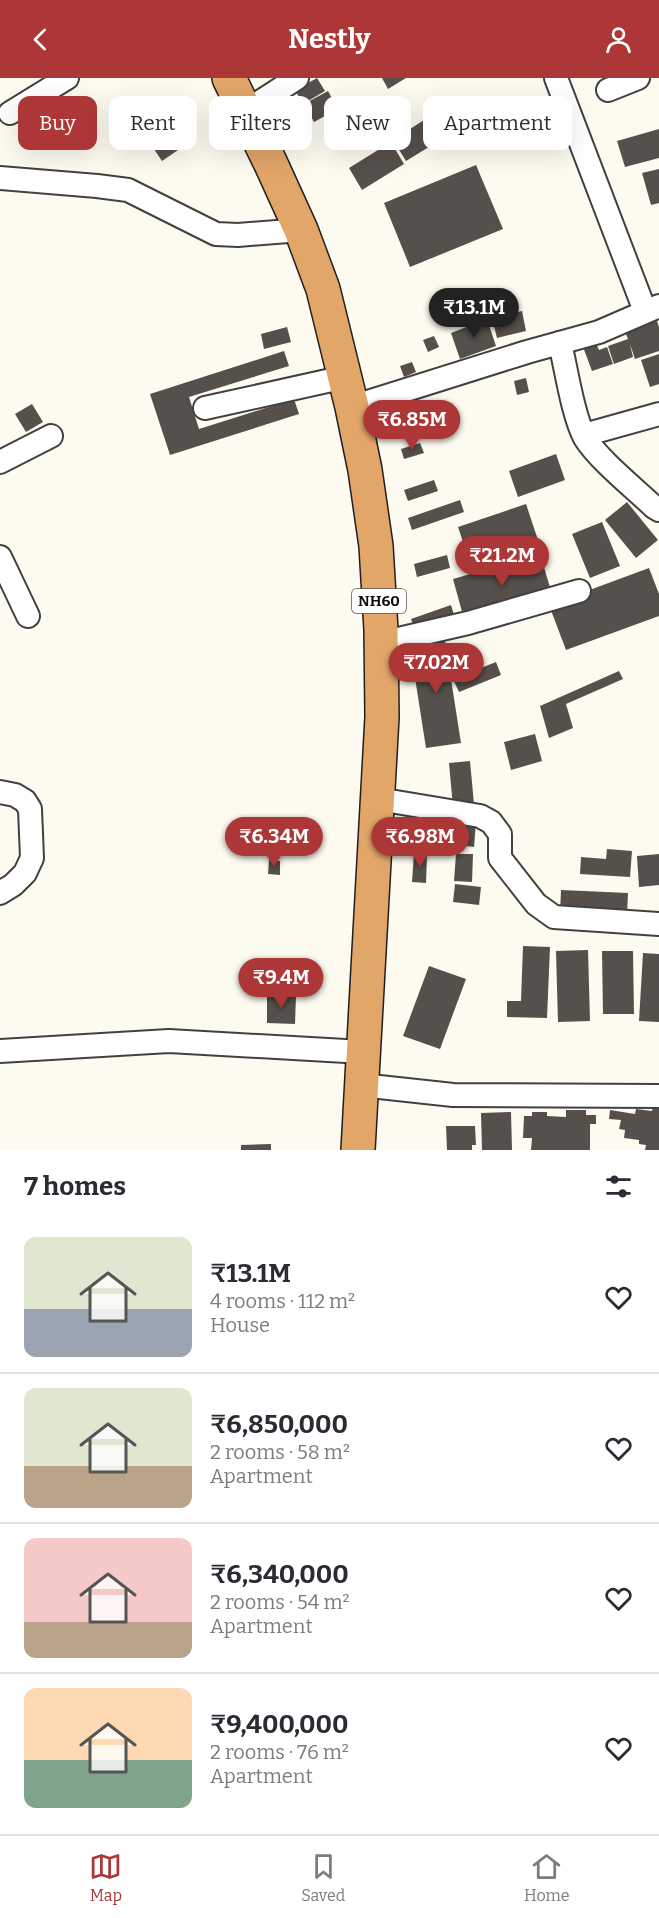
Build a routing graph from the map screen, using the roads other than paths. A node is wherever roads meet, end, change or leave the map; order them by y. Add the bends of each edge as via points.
1 (67, 78) edge
2 (229, 78) edge
3 (297, 78) edge
4 (556, 78) edge
5 (638, 78) edge
6 (608, 90) dead end
7 (238, 96) edge
8 (269, 96) edge
9 (10, 113) dead end
10 (264, 150) edge
11 (0, 178) edge
12 (301, 230) junction
13 (652, 309) edge
14 (560, 343) junction
15 (349, 392) junction
16 (206, 408) dead end
17 (659, 414) edge
18 (584, 435) junction
19 (51, 436) dead end
20 (0, 462) edge
21 (659, 510) edge
22 (0, 556) edge
23 (579, 591) dead end
24 (28, 616) dead end
25 (381, 643) junction
26 (0, 792) edge
27 (378, 799) junction
28 (0, 892) edge
29 (659, 924) edge
30 (0, 1051) edge
31 (363, 1052) junction
32 (361, 1085) junction
33 (659, 1096) edge
34 (358, 1150) edge

1 - 9 street
2 - 7 highway, NH60
3 - 8 street
4 - 13 street
5 - 6 street
10 - 12 highway, NH60
11 - 12 street via 128,190 216,234
12 - 15 highway, NH60 via 323,290
13 - 14 street via 599,332
14 - 15 street
14 - 18 street
15 - 16 street
15 - 25 highway, NH60 via 376,546
17 - 18 street
18 - 21 street via 592,448
19 - 20 street
22 - 24 street
23 - 25 street
25 - 27 highway, NH60
26 - 28 street via 26,801 30,809 32,858 25,873
27 - 29 street via 480,816 491,822 500,834 500,858 536,904 554,917
27 - 31 highway, NH60
30 - 31 street via 169,1041
31 - 32 highway, NH60
32 - 33 street via 453,1095
32 - 34 highway, NH60

